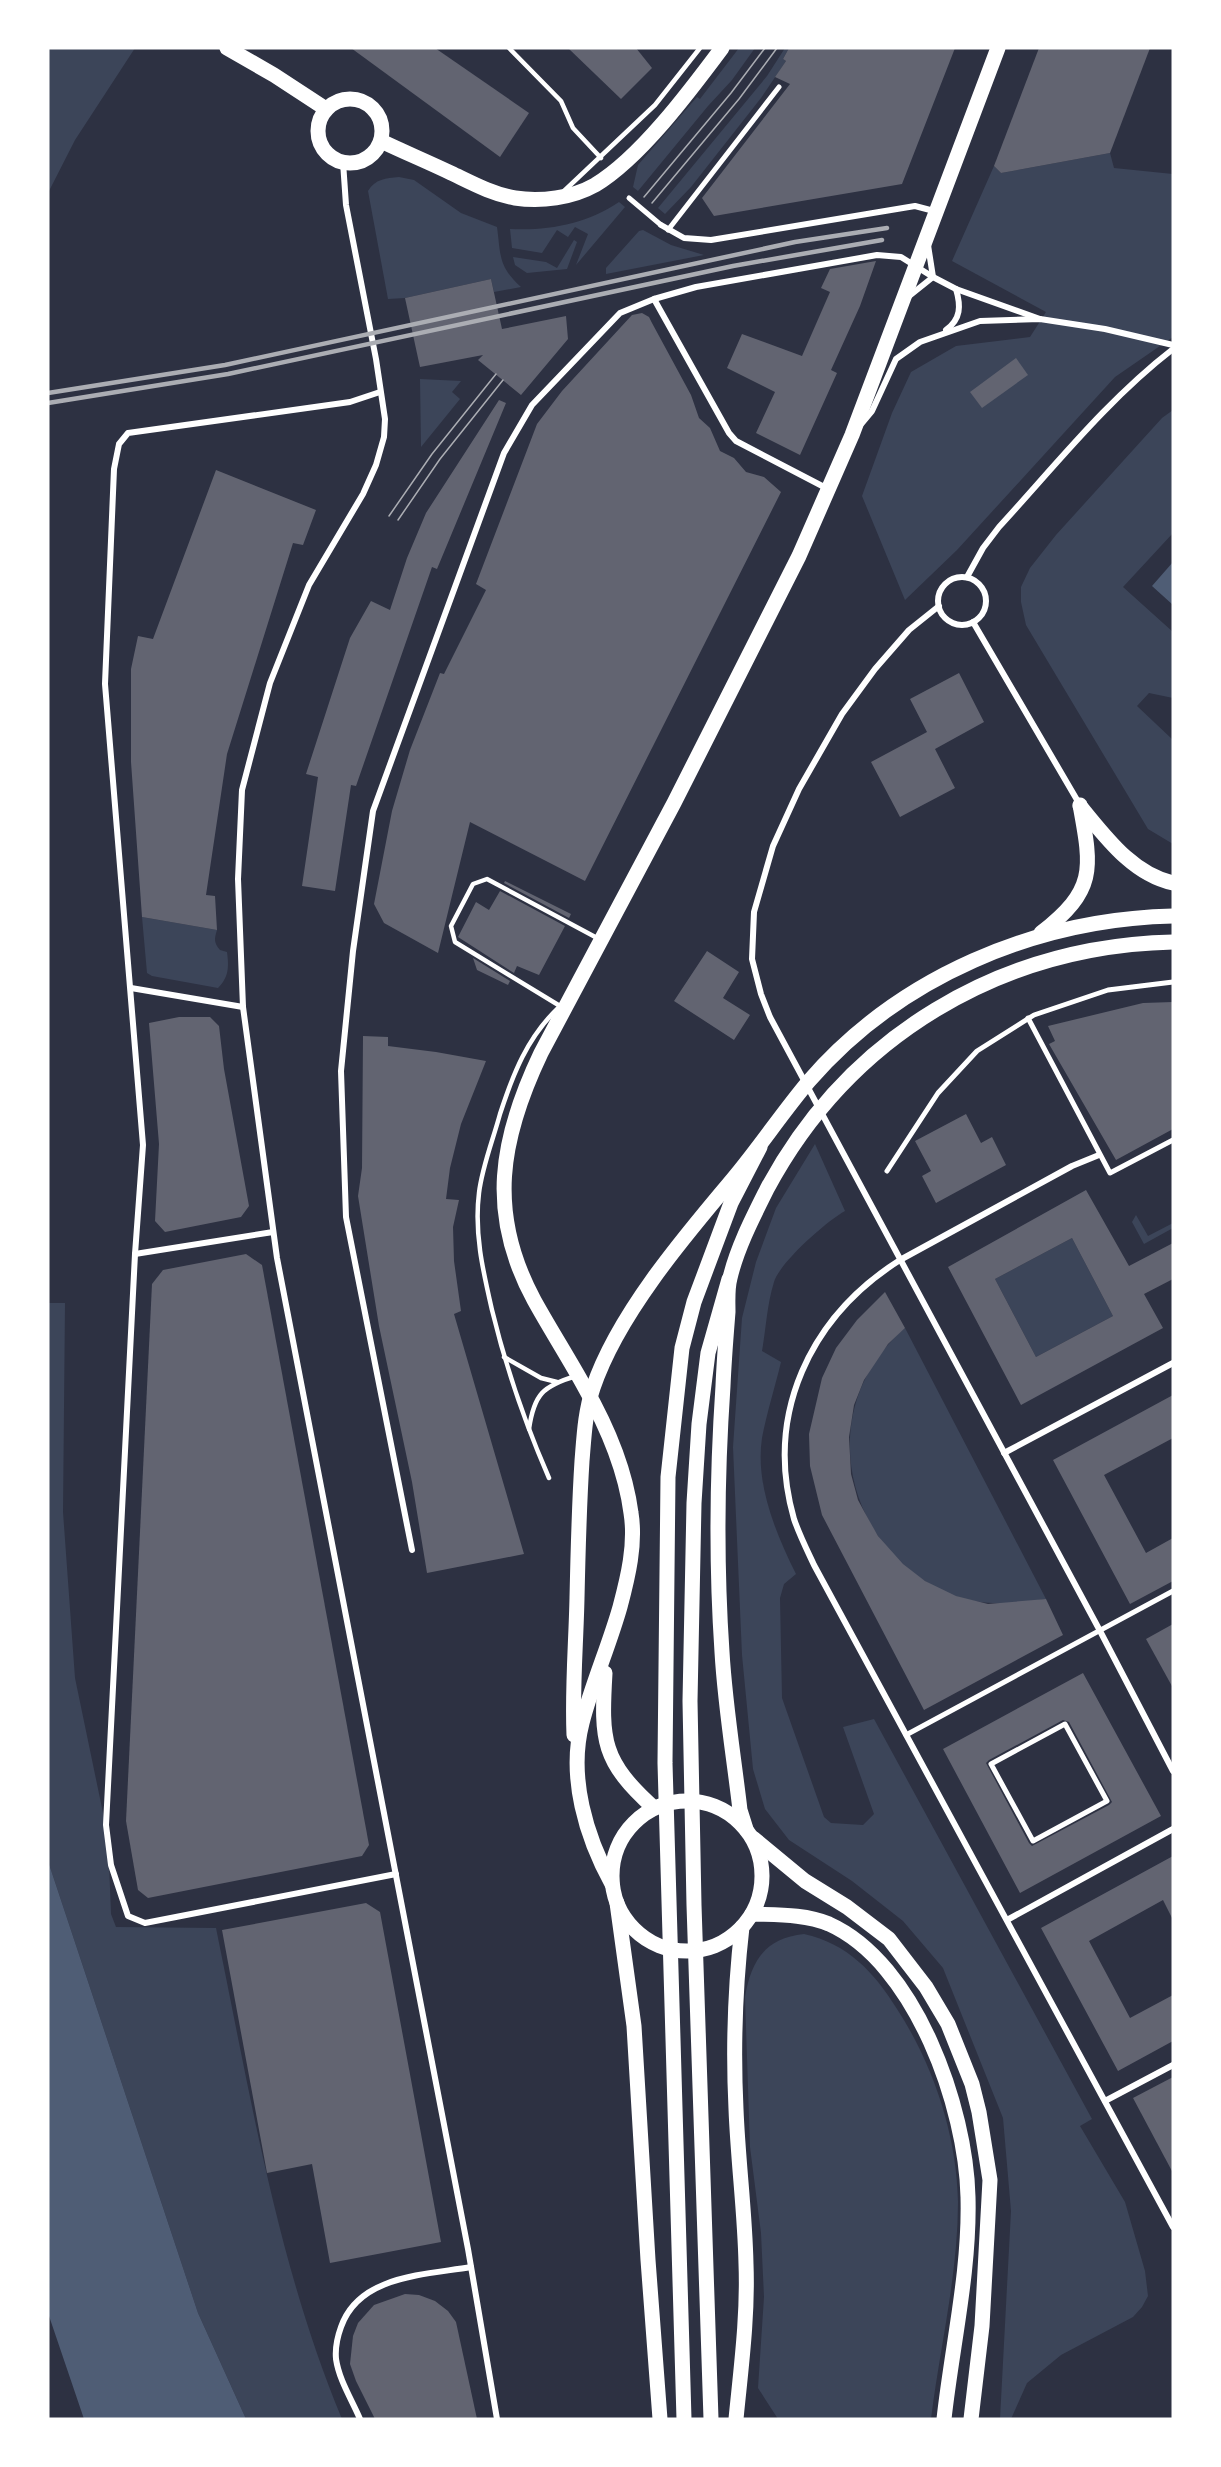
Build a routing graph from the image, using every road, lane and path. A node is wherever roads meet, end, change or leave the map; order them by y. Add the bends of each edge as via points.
1 (227, 48) edge
2 (509, 48) edge
3 (700, 48) edge
4 (722, 48) edge
5 (998, 48) edge
6 (779, 87) dead end
7 (326, 109) junction
8 (381, 141) junction
9 (601, 158) junction
10 (343, 162) junction
11 (556, 198) junction
12 (629, 198) dead end
13 (935, 211) junction
14 (661, 225) joint
15 (668, 230) junction
16 (926, 238) junction
17 (916, 264) junction
18 (933, 277) junction
19 (956, 289) junction
20 (654, 299) junction
21 (903, 302) junction
22 (1040, 319) junction
23 (935, 336) junction
24 (1173, 347) edge
25 (380, 392) junction
26 (852, 435) junction
27 (828, 489) junction
28 (967, 577) junction
29 (939, 606) junction
30 (974, 622) junction
31 (1080, 805) junction
32 (1173, 883) edge
33 (1173, 916) edge
34 (1035, 938) junction
35 (601, 940) junction
36 (1173, 942) edge
37 (1173, 982) edge
38 (131, 988) junction
39 (573, 994) junction
40 (560, 1006) junction
41 (243, 1007) junction
42 (1028, 1018) junction
43 (1173, 1140) edge
44 (760, 1147) junction
45 (1099, 1155) junction
46 (887, 1172) dead end
47 (273, 1232) junction
48 (135, 1254) junction
49 (900, 1260) junction
50 (729, 1279) junction
51 (504, 1357) junction
52 (1173, 1363) edge
53 (578, 1375) junction
54 (557, 1382) junction
55 (529, 1432) junction
56 (1004, 1453) junction
57 (549, 1478) dead end
58 (411, 1550) dead end
59 (1173, 1591) edge
60 (1099, 1629) junction
61 (606, 1656) junction
62 (1065, 1724) joint
63 (906, 1735) junction
64 (1173, 1772) edge
65 (577, 1774) junction
66 (654, 1808) junction
67 (1173, 1829) edge
68 (749, 1834) junction
69 (396, 1874) junction
70 (612, 1884) junction
71 (617, 1903) junction
72 (752, 1914) junction
73 (1007, 1920) junction
74 (742, 1927) junction
75 (1173, 2064) edge
76 (1105, 2101) junction
77 (1173, 2227) edge
78 (471, 2267) junction
79 (360, 2419) edge
80 (497, 2419) edge
81 (660, 2419) edge
82 (684, 2419) edge
83 (711, 2419) edge
84 (736, 2419) edge
85 (944, 2419) edge
86 (971, 2419) edge

1 - 7 main road
2 - 9 lane via 561,101 573,128
3 - 9 lane via 655,105
4 - 11 main road via 678,105 622,165 594,186
5 - 13 main road
6 - 15 street
7 - 8 main road via 353,98 371,105 381,121
7 - 10 main road via 318,129 320,140 325,150
8 - 10 main road via 362,161
8 - 11 main road via 490,191 514,198
9 - 11 lane
10 - 25 street via 346,205
12 - 14 street
13 - 15 street via 915,206 711,240 684,238
13 - 16 main road
14 - 15 street
16 - 17 main road
16 - 18 street
17 - 18 street
17 - 20 street via 901,257 877,255 696,287
17 - 21 main road
18 - 19 street
18 - 21 street
19 - 22 street
19 - 23 street via 961,304 957,319
20 - 27 street via 736,441
20 - 58 street via 620,313 532,405 504,453 373,811 352,951 341,1071 346,1217
21 - 26 main road
22 - 23 street via 980,321
22 - 24 street via 1105,328
23 - 26 street via 896,359 872,411
24 - 28 street via 1108,407 999,527
25 - 38 street via 350,402 128,433 119,444 113,493 105,684
25 - 41 street via 385,419 376,465 305,596 270,683 242,790 238,879
26 - 27 main road
27 - 35 main road via 728,700
28 - 29 street via 953,579 943,587
28 - 30 street via 976,581 986,597 981,616
29 - 30 street via 952,622
29 - 49 street via 909,630 842,714 799,789 773,846 754,912 753,958 764,1002
30 - 31 street
31 - 32 main road via 1131,861
31 - 34 main road via 1088,869 1079,896 1066,914
33 - 34 main road via 1091,924
34 - 44 main road via 984,955 942,975 874,1019 810,1081
35 - 39 main road
35 - 40 lane via 487,879 473,884 451,926 454,942
36 - 50 main road via 1096,950 994,979 955,998 890,1039 830,1098 783,1161 754,1214
37 - 42 street via 1107,990
38 - 41 street
38 - 48 street via 143,1145
39 - 40 lane
39 - 53 main road via 541,1053 517,1111 503,1173 503,1205 518,1266
40 - 51 lane via 542,1024 516,1066 479,1191 479,1250
41 - 47 street
42 - 45 street
42 - 46 street via 978,1051 939,1093
43 - 45 street via 1110,1173
44 - 65 main road via 659,1271 617,1337 593,1388 585,1425 577,1523 573,1701
44 - 82 main road via 731,1203 694,1302 682,1348 668,1477 665,1763
45 - 49 street
47 - 48 street
47 - 69 street
48 - 69 street via 106,1825 111,1865 128,1916 145,1923
49 - 56 street
49 - 63 street via 865,1284 820,1334 797,1384 785,1435 785,1473 794,1519 814,1565
50 - 68 main road via 719,1440 722,1654 740,1810
50 - 83 main road via 708,1353 699,1424 690,1701
51 - 54 lane via 541,1378
51 - 55 lane
52 - 56 street
53 - 54 lane
53 - 61 main road via 608,1428 628,1488 632,1516 627,1582
54 - 55 lane via 540,1393
55 - 57 lane
56 - 60 street
59 - 60 street
60 - 63 street
60 - 64 street
61 - 65 main road via 582,1724
61 - 66 main road via 603,1720 609,1755 622,1775
62 - 62 street via 1107,1801 1033,1841 991,1764
63 - 73 street
65 - 70 main road via 582,1807 600,1862
66 - 68 main road via 673,1802 699,1802 726,1811
66 - 70 main road via 633,1824 621,1840 612,1866
67 - 73 street
68 - 72 main road via 761,1858 762,1876
68 - 86 main road via 805,1881 847,1906 889,1939 942,2014 972,2084 990,2180 982,2326
69 - 78 street
70 - 71 main road
71 - 74 main road via 632,1928 651,1942 681,1951 708,1949 728,1940
71 - 81 main road via 634,2026
72 - 74 main road
72 - 85 main road via 808,1918 826,1923 855,1940 905,1996 930,2038 958,2123 968,2196 964,2270
73 - 76 street
74 - 84 main road via 734,2039 746,2264
75 - 76 street
76 - 77 street
78 - 79 street via 395,2280 375,2287 357,2301 336,2340 336,2357
78 - 80 street

